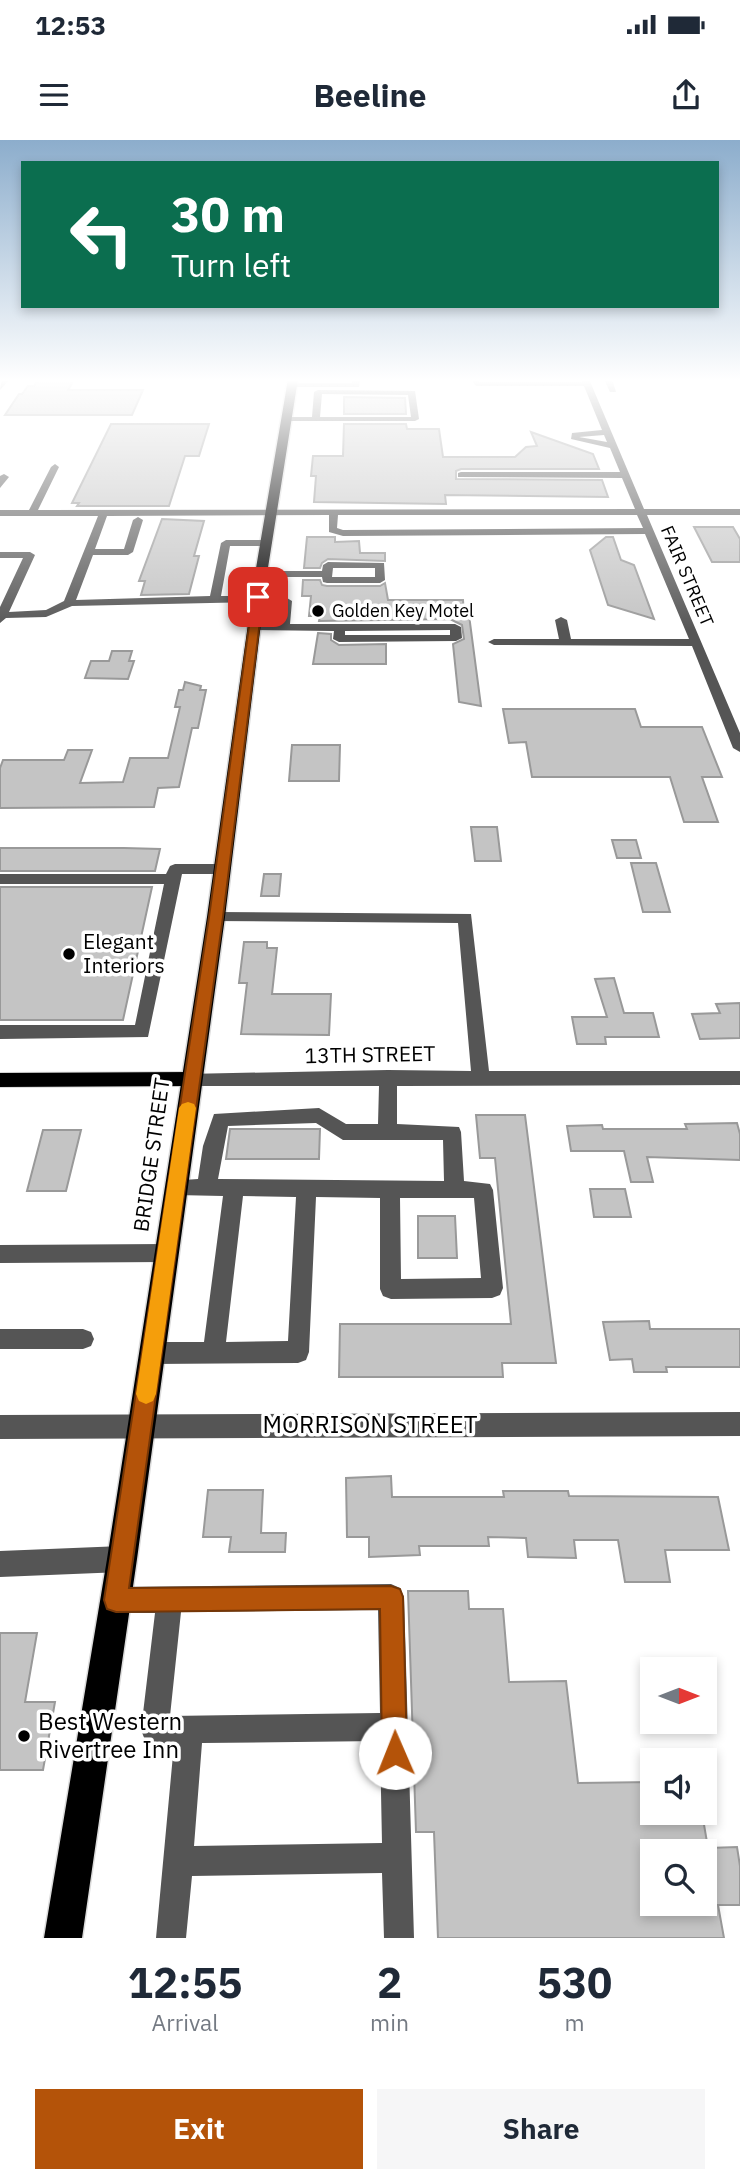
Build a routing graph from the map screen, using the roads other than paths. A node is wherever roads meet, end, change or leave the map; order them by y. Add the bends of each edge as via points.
1 (280, 463) edge
2 (620, 463) edge
3 (55, 467) dead end
4 (461, 475) dead end
5 (625, 475) junction
6 (104, 512) junction
7 (274, 512) junction
8 (334, 512) junction
9 (641, 512) junction
10 (740, 512) edge
11 (0, 513) edge
12 (32, 513) junction
13 (138, 520) dead end
14 (649, 531) junction
15 (267, 543) junction
16 (89, 552) junction
17 (0, 555) edge
18 (261, 574) junction
19 (327, 574) junction
20 (215, 599) junction
21 (258, 599) junction
22 (287, 601) dead end
23 (69, 603) junction
24 (1, 617) edge
25 (561, 620) dead end
26 (340, 627) junction
27 (254, 628) junction
28 (284, 628) junction
29 (494, 642) dead end
30 (566, 643) junction
31 (696, 643) junction
32 (740, 748) edge
33 (222, 869) junction
34 (0, 878) edge
35 (173, 879) junction
36 (216, 917) junction
37 (0, 1032) edge
38 (388, 1077) junction
39 (481, 1077) junction
40 (740, 1078) edge
41 (192, 1079) junction
42 (0, 1080) edge
43 (387, 1132) junction
44 (176, 1187) junction
45 (207, 1187) junction
46 (234, 1188) junction
47 (306, 1189) junction
48 (390, 1189) junction
49 (454, 1190) junction
50 (166, 1253) junction
51 (0, 1254) edge
52 (0, 1339) edge
53 (83, 1339) dead end
54 (214, 1352) junction
55 (152, 1353) junction
56 (740, 1424) edge
57 (141, 1425) junction
58 (0, 1427) edge
59 (122, 1559) junction
60 (0, 1564) edge
61 (116, 1600) junction
62 (169, 1600) junction
63 (394, 1727) junction
64 (189, 1729) junction
65 (397, 1858) junction
66 (178, 1861) junction
67 (63, 1938) edge
68 (171, 1938) edge
69 (399, 1938) edge

1 - 7 highway, BRIDGE STREET
2 - 5 street, FAIR STREET
3 - 12 street
4 - 5 street
5 - 9 street, FAIR STREET
6 - 7 street
6 - 12 street
6 - 16 street
7 - 8 street
7 - 15 highway, BRIDGE STREET
8 - 9 street
8 - 14 street via 332,530 343,533
9 - 10 street
9 - 14 street, FAIR STREET
11 - 12 street
13 - 16 street via 128,552
14 - 31 street, FAIR STREET
15 - 18 highway, BRIDGE STREET
15 - 20 street via 227,537
16 - 23 street
17 - 24 street via 30,555
18 - 19 street
18 - 21 highway, BRIDGE STREET
19 - 19 street via 327,580 380,580 380,565 328,565
20 - 21 street
20 - 23 street
21 - 27 highway, BRIDGE STREET
22 - 28 street
23 - 24 street via 51,614
25 - 30 street
26 - 26 street via 455,627 457,638 339,639
26 - 28 street
27 - 28 street
27 - 33 highway, BRIDGE STREET
29 - 30 street
30 - 31 street
31 - 32 street, FAIR STREET
33 - 35 street via 175,869
33 - 36 highway, BRIDGE STREET
34 - 35 street
35 - 37 street via 142,1032
36 - 39 street via 465,918
36 - 41 highway, BRIDGE STREET
38 - 39 street, 13TH STREET
38 - 41 street, 13TH STREET
38 - 43 street
39 - 40 street, 13TH STREET
41 - 42 main road, 13TH STREET
41 - 44 highway, BRIDGE STREET
43 - 45 street via 343,1132 319,1115 221,1119
43 - 49 street via 452,1132
44 - 45 street
44 - 50 highway, BRIDGE STREET
45 - 46 street
46 - 47 street
46 - 54 street
47 - 48 street
47 - 54 street via 298,1352
48 - 49 street
48 - 49 street via 391,1289 492,1288 484,1190
50 - 51 street
50 - 55 highway, BRIDGE STREET
52 - 53 street
54 - 55 street
55 - 57 highway, BRIDGE STREET
56 - 57 street, MORRISON STREET
57 - 58 street, MORRISON STREET
57 - 59 highway, BRIDGE STREET
59 - 60 street
59 - 61 highway, BRIDGE STREET
61 - 62 street
61 - 67 highway, BRIDGE STREET
62 - 63 street via 391,1597
62 - 64 street via 155,1730
63 - 64 street
63 - 65 street
64 - 66 street
65 - 66 street
65 - 69 street
66 - 68 street

